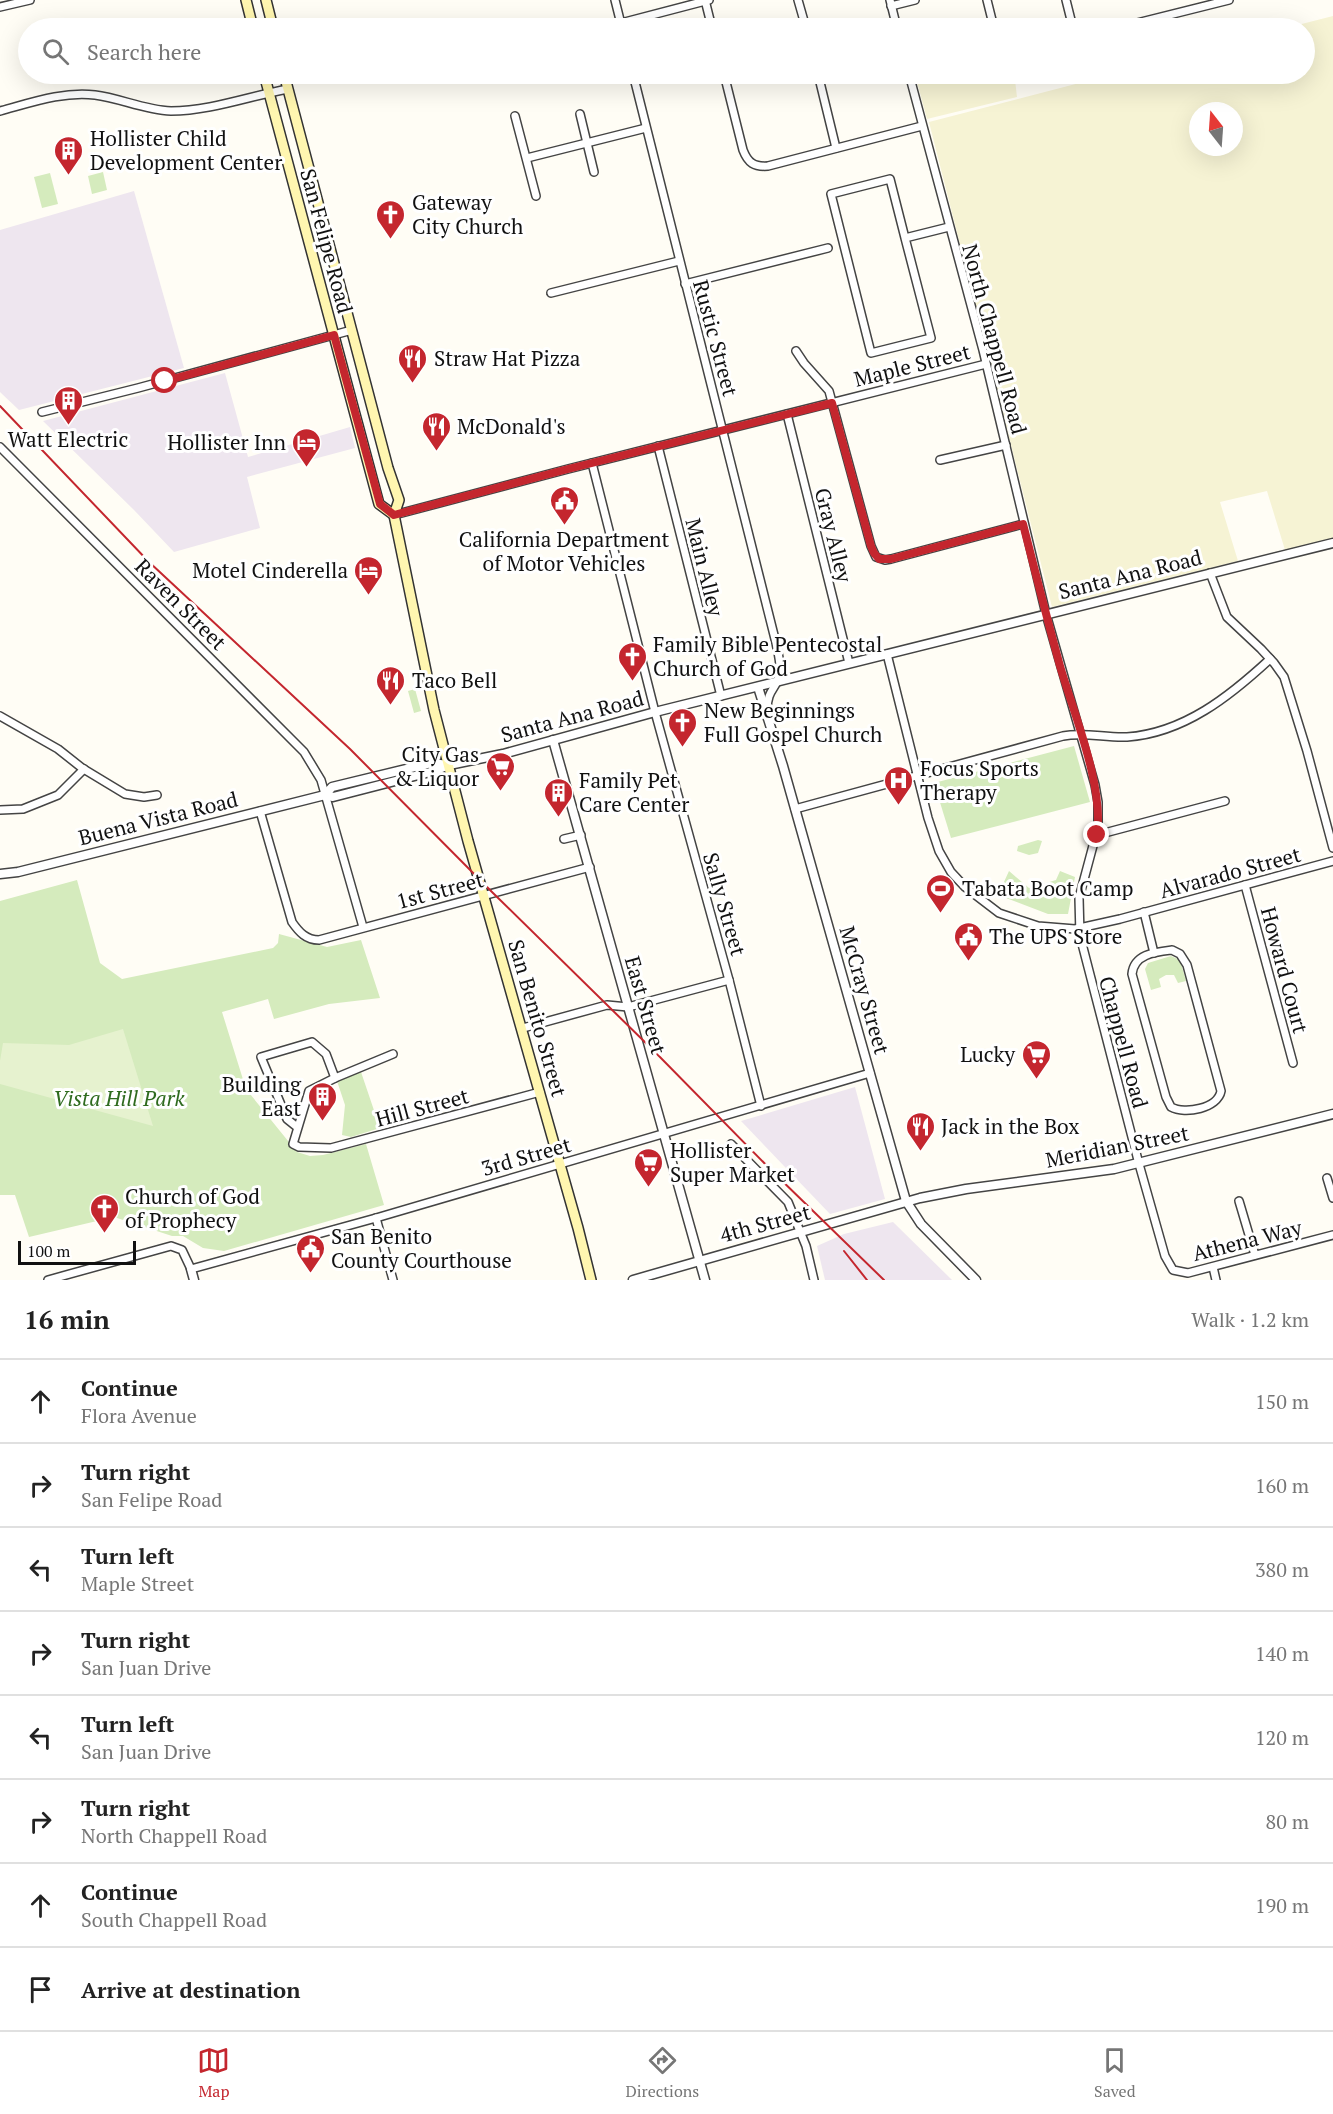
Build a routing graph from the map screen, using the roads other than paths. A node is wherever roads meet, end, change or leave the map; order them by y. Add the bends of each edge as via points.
1 (30, 0) edge
2 (246, 0) edge
3 (266, 0) edge
4 (615, 0) edge
5 (706, 0) edge
6 (798, 0) edge
7 (915, 0) edge
8 (987, 0) edge
9 (1066, 0) edge
10 (1229, 0) edge
11 (890, 3) edge
12 (0, 7) edge
13 (250, 18) edge
14 (270, 18) edge
15 (619, 18) edge
16 (647, 18) edge
17 (710, 18) edge
18 (803, 18) edge
19 (894, 18) edge
20 (992, 18) edge
21 (1070, 18) edge
22 (1157, 18) edge
23 (267, 84) edge
24 (287, 84) edge
25 (635, 84) edge
26 (726, 84) edge
27 (820, 84) edge
28 (912, 84) edge
29 (288, 89) junction
30 (269, 93) junction
31 (0, 111) edge
32 (580, 114) dead end
33 (515, 116) dead end
34 (922, 126) junction
35 (646, 128) junction
36 (587, 142) junction
37 (836, 148) junction
38 (526, 158) junction
39 (594, 172) dead end
40 (536, 196) dead end
41 (949, 227) junction
42 (905, 238) junction
43 (828, 248) dead end
44 (679, 261) junction
45 (685, 284) junction
46 (551, 293) dead end
47 (352, 330) junction
48 (334, 335) junction
49 (796, 351) dead end
50 (986, 364) junction
51 (832, 403) junction
52 (42, 412) dead end
53 (787, 414) junction
54 (724, 429) junction
55 (1006, 444) junction
56 (658, 446) junction
57 (0, 447) edge
58 (940, 460) dead end
59 (592, 463) junction
60 (394, 515) junction
61 (1023, 524) junction
62 (1333, 543) edge
63 (1210, 573) junction
64 (1046, 614) junction
65 (887, 654) junction
66 (1270, 659) junction
67 (849, 663) junction
68 (777, 682) junction
69 (758, 687) junction
70 (721, 696) junction
71 (655, 712) junction
72 (767, 715) junction
73 (0, 716) edge
74 (1081, 733) junction
75 (553, 740) junction
76 (448, 765) junction
77 (84, 769) junction
78 (918, 776) junction
79 (157, 795) dead end
80 (325, 795) junction
81 (1225, 801) dead end
82 (795, 809) junction
83 (0, 810) edge
84 (260, 811) junction
85 (581, 835) junction
86 (1097, 835) junction
87 (564, 839) dead end
88 (1333, 848) edge
89 (1333, 861) edge
90 (590, 867) junction
91 (0, 874) edge
92 (1245, 885) junction
93 (484, 895) junction
94 (1143, 912) junction
95 (363, 927) junction
96 (1079, 928) junction
97 (1154, 953) junction
98 (729, 980) junction
99 (628, 1007) junction
100 (523, 1028) junction
101 (393, 1054) dead end
102 (1293, 1063) dead end
103 (870, 1073) junction
104 (335, 1077) junction
105 (540, 1092) junction
106 (761, 1106) junction
107 (1333, 1114) edge
108 (297, 1127) junction
109 (665, 1133) junction
110 (731, 1144) dead end
111 (560, 1164) junction
112 (1139, 1164) junction
113 (1327, 1178) dead end
114 (1333, 1198) edge
115 (1239, 1201) dead end
116 (906, 1202) junction
117 (376, 1218) junction
118 (801, 1232) junction
119 (1333, 1235) edge
120 (1255, 1256) junction
121 (699, 1260) junction
122 (1213, 1267) junction
123 (191, 1269) junction
124 (48, 1280) edge
125 (194, 1280) edge
126 (393, 1280) edge
127 (591, 1280) edge
128 (633, 1280) edge
129 (705, 1280) edge
130 (814, 1280) edge
131 (976, 1280) edge
132 (1216, 1280) edge

1 - 12 street
2 - 13 main road
3 - 14 main road
4 - 15 street
5 - 16 street
5 - 17 street
6 - 18 street
7 - 11 street
8 - 20 street
9 - 21 street
10 - 22 street
11 - 19 street
23 - 30 main road, San Felipe Road
24 - 29 main road, San Felipe Road
25 - 35 street, Rustic Street
26 - 37 street via 743,150 752,164 768,166
27 - 37 street
28 - 34 street, North Chappell Road
29 - 30 street
29 - 47 main road, San Felipe Road
30 - 31 street via 189,110 151,109 85,94
30 - 48 main road, San Felipe Road
32 - 36 street
33 - 38 street
34 - 37 street
34 - 41 street, North Chappell Road
35 - 36 street
35 - 44 street, Rustic Street
36 - 38 street
36 - 39 street
38 - 40 street
41 - 42 street
41 - 50 street, North Chappell Road
42 - 42 street via 890,179 831,194 871,353 931,338
43 - 45 street
44 - 45 street, Rustic Street
44 - 46 street
45 - 54 street, Rustic Street
47 - 48 street
47 - 60 main road, San Felipe Road via 399,500
48 - 52 street
48 - 60 main road, San Felipe Road via 380,504
49 - 51 street via 823,383
50 - 51 street, Maple Street
50 - 55 street, North Chappell Road
51 - 53 street, Maple Street
51 - 61 street via 871,546 879,559
53 - 54 street, Maple Street
53 - 67 street, Gray Alley
54 - 56 street, Maple Street
54 - 68 street, Rustic Street via 776,643 780,665
55 - 58 street
55 - 61 street, North Chappell Road
56 - 59 street, Maple Street
56 - 70 street, Main Alley
57 - 80 street, Raven Street via 304,752
59 - 60 street, Maple Street
59 - 71 street, Sally Street
60 - 76 main road, San Felipe Road
61 - 64 street, North Chappell Road
62 - 63 street, Santa Ana Road
63 - 64 street, Santa Ana Road
63 - 66 street via 1227,617
64 - 65 street, Santa Ana Road
64 - 74 street, North Chappell Road
65 - 67 street, Santa Ana Road
65 - 78 street, Alvarado Street
66 - 74 street via 1219,702 1178,724 1126,737
66 - 88 street via 1280,670 1289,692
67 - 68 street, Santa Ana Road
68 - 69 street, Santa Ana Road
68 - 72 street, Rustic Street via 767,698
69 - 70 street, Santa Ana Road
69 - 72 street, McCray Street
70 - 71 street, Santa Ana Road
71 - 75 street, Santa Ana Road
71 - 98 street, Sally Street
72 - 82 street, McCray Street
73 - 77 street via 58,749
74 - 78 street
74 - 86 street, Chappell Road via 1098,802
75 - 76 street, Santa Ana Road
75 - 85 street, East Street
76 - 80 street, Buena Vista Road via 333,797
76 - 93 main road, San Benito Street
77 - 79 street via 125,794
77 - 83 street via 58,795 23,809
78 - 82 street
78 - 96 street, Alvarado Street via 939,851 951,872 974,895 999,913 1028,923
80 - 84 street, Buena Vista Road
80 - 95 street, Raven Street
81 - 86 street
82 - 103 street, McCray Street
84 - 91 street, Buena Vista Road
84 - 95 street, 1st Street via 288,913 300,933 319,940
85 - 87 street
85 - 90 street, East Street
86 - 96 street, Chappell Road via 1079,898
89 - 92 street, Alvarado Street
90 - 93 street, 1st Street
90 - 99 street, East Street
92 - 94 street, Alvarado Street
92 - 102 street, Howard Court
93 - 95 street, 1st Street
93 - 100 main road, San Benito Street
94 - 96 street, Alvarado Street
94 - 97 street
96 - 112 street, Chappell Road
97 - 97 street via 1138,961 1132,974 1166,1097 1177,1110 1207,1105 1218,1099 1221,1091 1187,965 1175,951
98 - 99 street
98 - 106 street, Sally Street
99 - 100 street via 607,1005
99 - 109 street, East Street
100 - 105 main road, San Benito Street
101 - 104 street
103 - 106 street, 3rd Street
103 - 116 street, McCray Street
104 - 108 street via 309,1091
104 - 108 street via 326,1054 312,1042 261,1057 287,1119
105 - 108 street, Hill Street via 331,1148 293,1144
105 - 111 main road, San Benito Street
106 - 109 street, 3rd Street
107 - 112 street, Meridian Street
109 - 111 street, 3rd Street
109 - 121 street, East Street
110 - 118 street via 788,1202
111 - 117 street, 3rd Street
111 - 127 main road, San Benito Street
112 - 116 street, Meridian Street
112 - 122 street, Athena Way via 1173,1270 1188,1273
113 - 114 street
115 - 120 street
116 - 118 street, 4th Street
116 - 131 street, McCray Street via 921,1224
117 - 123 street, 3rd Street
117 - 126 street
118 - 121 street, 4th Street
118 - 130 street
119 - 120 street, Athena Way
120 - 122 street, Athena Way
121 - 128 street, 4th Street
121 - 129 street, East Street
122 - 132 street
123 - 124 street via 182,1250 171,1246
123 - 125 street

